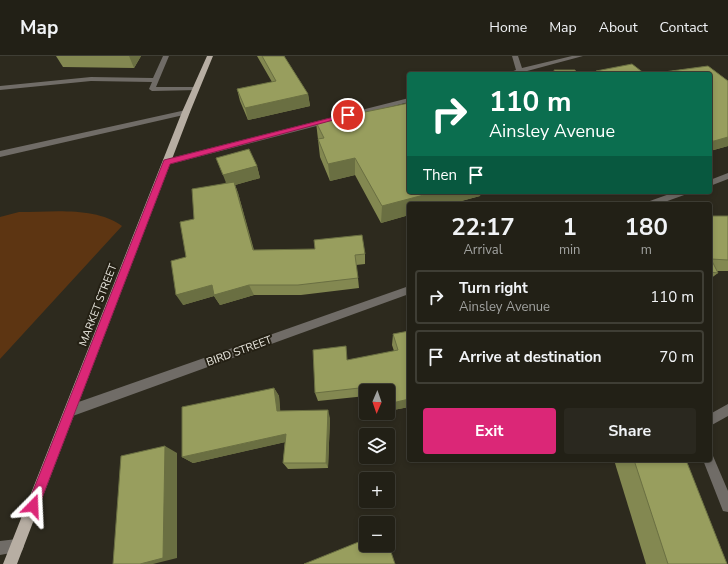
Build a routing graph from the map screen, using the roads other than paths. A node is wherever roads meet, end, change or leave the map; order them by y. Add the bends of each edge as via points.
1 (166, 56) edge
2 (210, 56) edge
3 (515, 56) edge
4 (580, 56) edge
5 (520, 71) junction
6 (516, 72) edge
7 (156, 80) junction
8 (0, 88) edge
9 (196, 89) junction
10 (407, 101) edge
11 (186, 112) junction
12 (0, 154) edge
13 (167, 162) junction
14 (728, 176) edge
15 (712, 182) edge
16 (678, 194) edge
17 (656, 202) edge
18 (407, 291) edge
19 (728, 410) edge
20 (70, 411) junction
21 (712, 419) edge
22 (709, 462) edge
23 (728, 506) edge
24 (17, 546) junction
25 (0, 548) edge
26 (10, 564) edge

1 - 7 street
2 - 9 main road, MARKET STREET
3 - 5 street
4 - 5 street
5 - 6 street
7 - 8 street via 91,79
7 - 9 street via 152,89
9 - 11 main road, MARKET STREET
10 - 13 street
11 - 12 street
11 - 13 main road, MARKET STREET
13 - 20 main road, MARKET STREET
14 - 15 street
16 - 17 street
18 - 20 street, BIRD STREET
19 - 21 street
20 - 24 main road, MARKET STREET
22 - 23 street
24 - 25 street
24 - 26 main road, MARKET STREET

